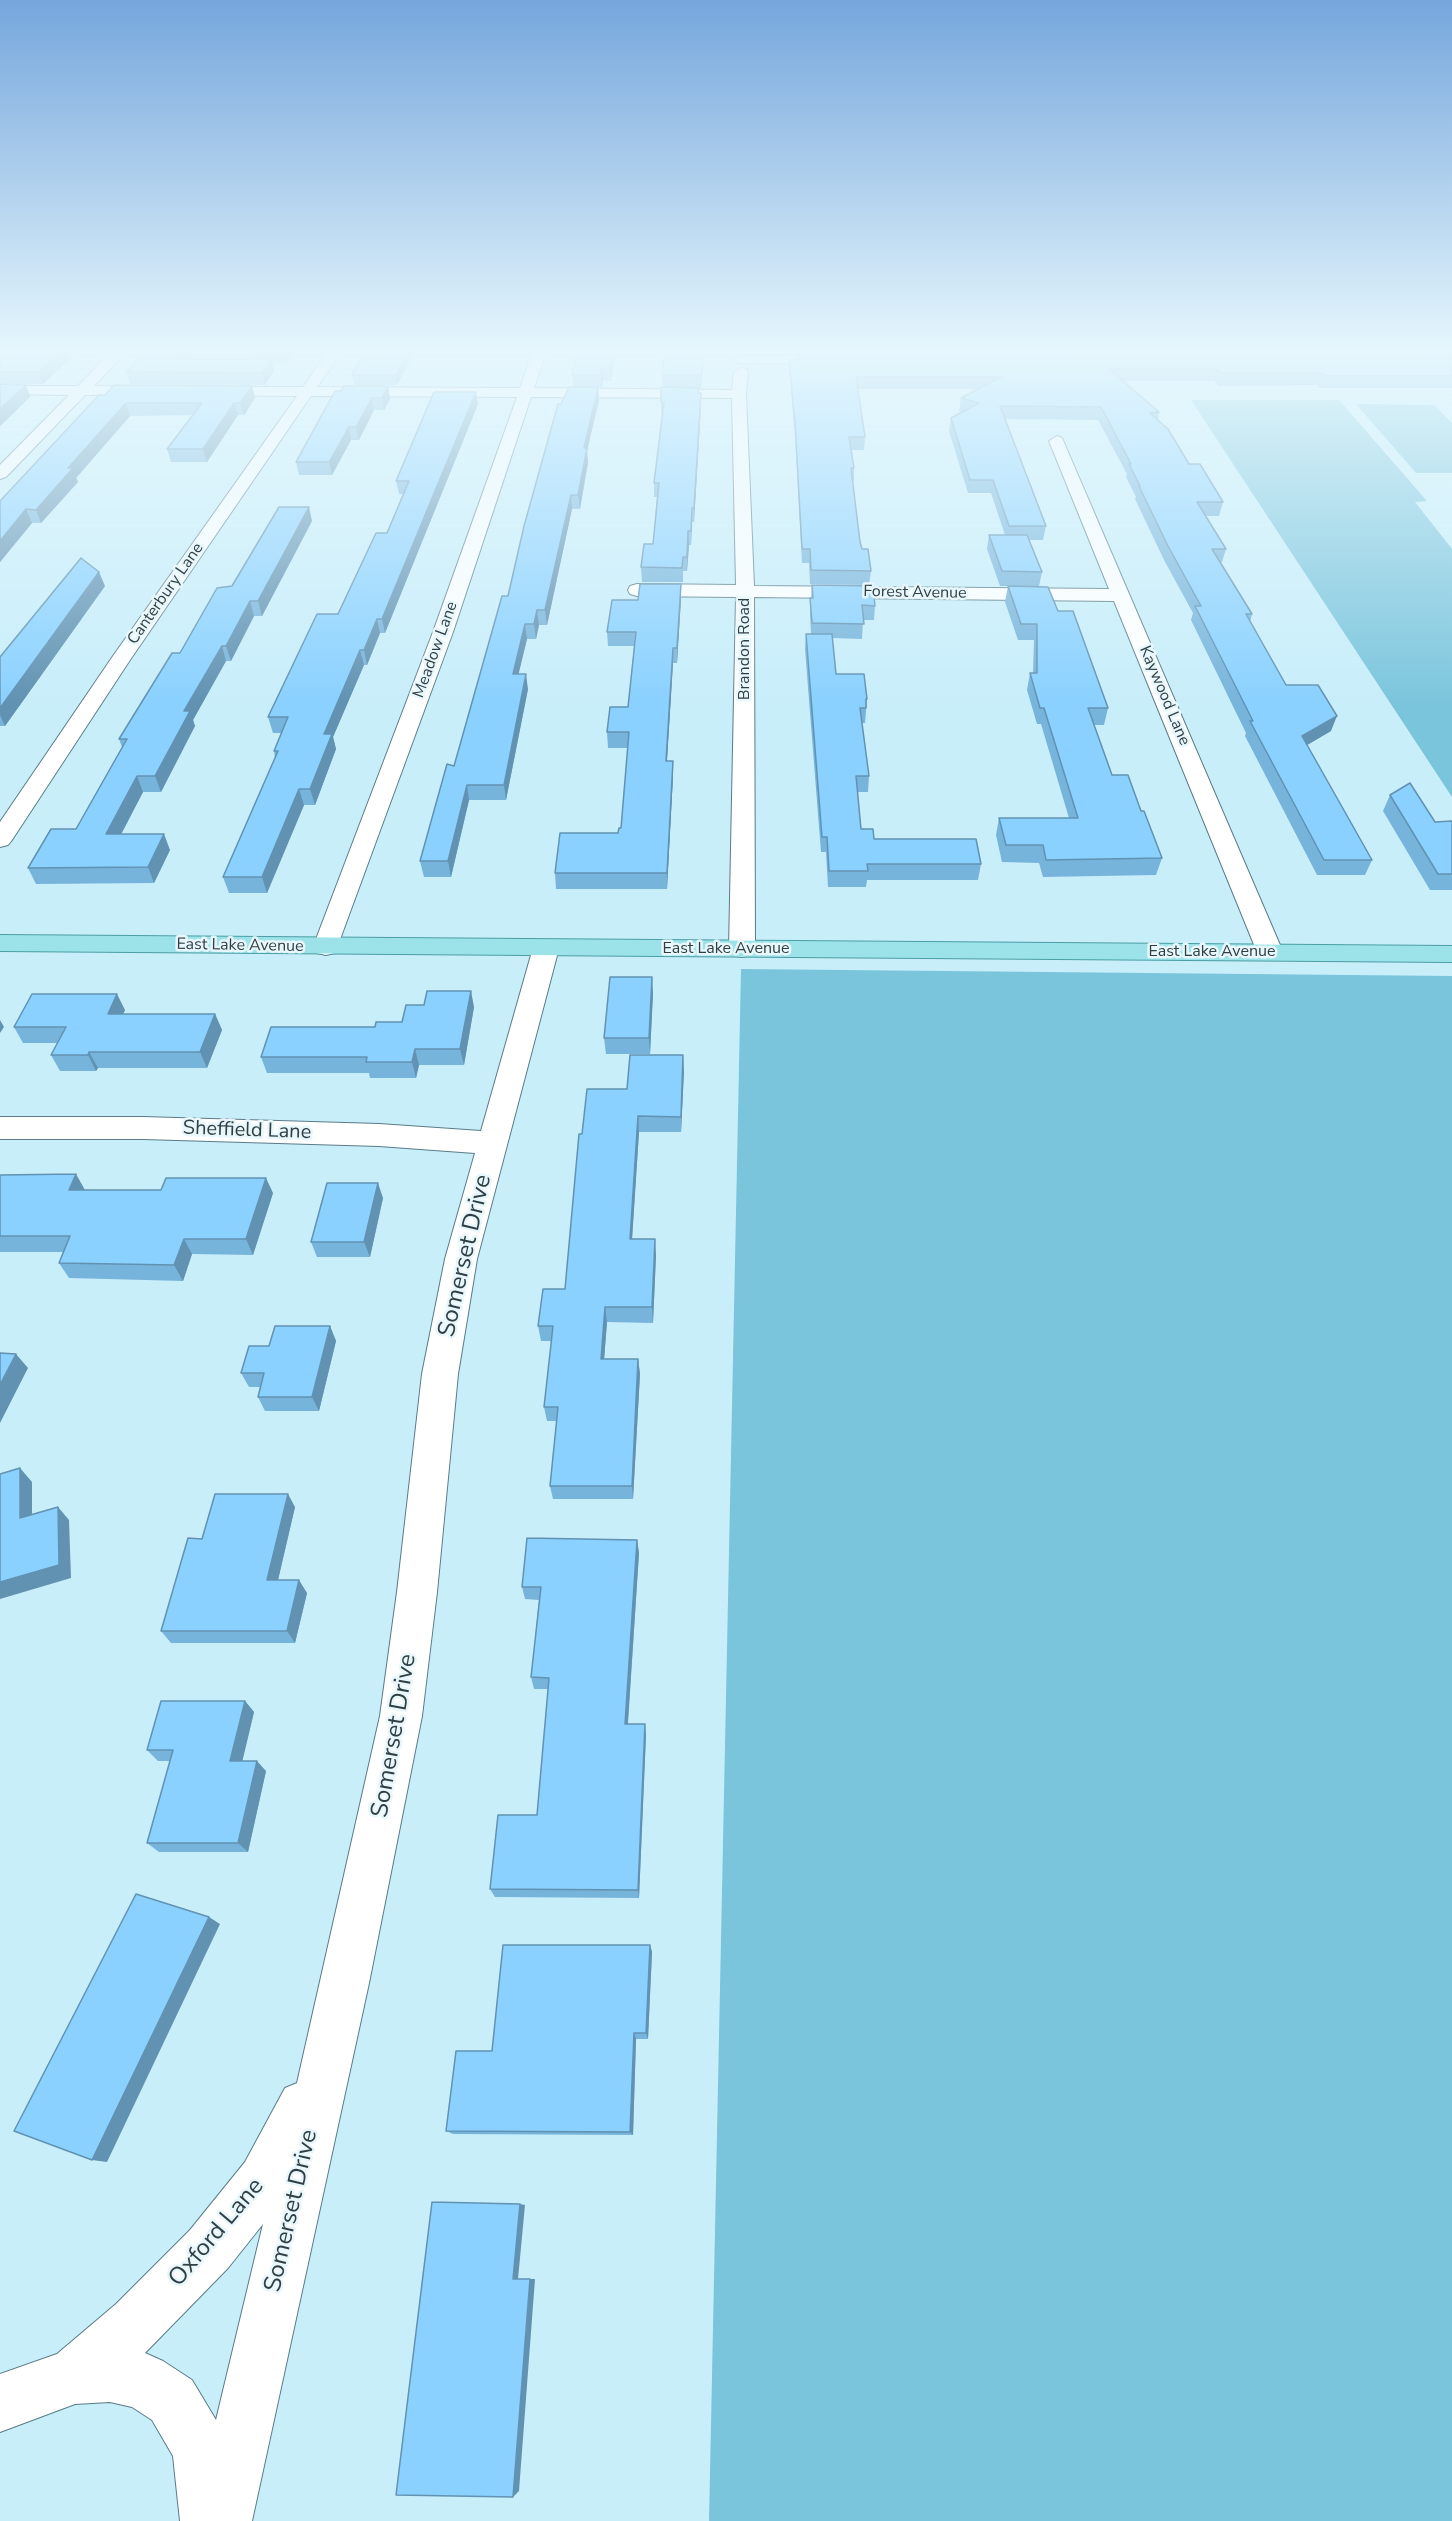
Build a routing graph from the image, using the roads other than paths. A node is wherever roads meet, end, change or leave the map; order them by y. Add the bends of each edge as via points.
1 (253, 468) edge
2 (500, 468) edge
3 (741, 468) edge
4 (1068, 468) edge
5 (637, 590) edge
6 (745, 591) junction
7 (1122, 595) junction
8 (0, 840) edge
9 (0, 943) edge
10 (326, 947) junction
11 (546, 948) junction
12 (742, 949) junction
13 (1270, 952) junction
14 (1452, 954) edge
15 (0, 1128) edge
16 (493, 1143) junction
17 (325, 2064) junction
18 (75, 2376) junction
19 (0, 2403) edge
20 (210, 2521) edge
21 (222, 2521) edge

1 - 8 street, Canterbury Lane
2 - 10 street, Meadow Lane
3 - 6 street, Brandon Road
4 - 7 street, Kaywood Lane
5 - 6 street, Forest Avenue
6 - 7 street, Forest Avenue
6 - 12 street, Brandon Road
7 - 13 street, Kaywood Lane
9 - 10 main road, East Lake Avenue
10 - 11 main road, East Lake Avenue
11 - 12 main road, East Lake Avenue
11 - 16 street, Somerset Drive
12 - 13 main road, East Lake Avenue
13 - 14 main road, East Lake Avenue
15 - 16 street, Sheffield Lane via 143,1128
16 - 17 street, Somerset Drive via 461,1260 440,1374 401,1716
17 - 18 street, Oxford Lane via 264,2181 209,2249 136,2324
17 - 21 street, Somerset Drive
18 - 19 street, Oxford Lane
18 - 20 street, Oxford Lane via 110,2374 143,2381 172,2400 201,2450

